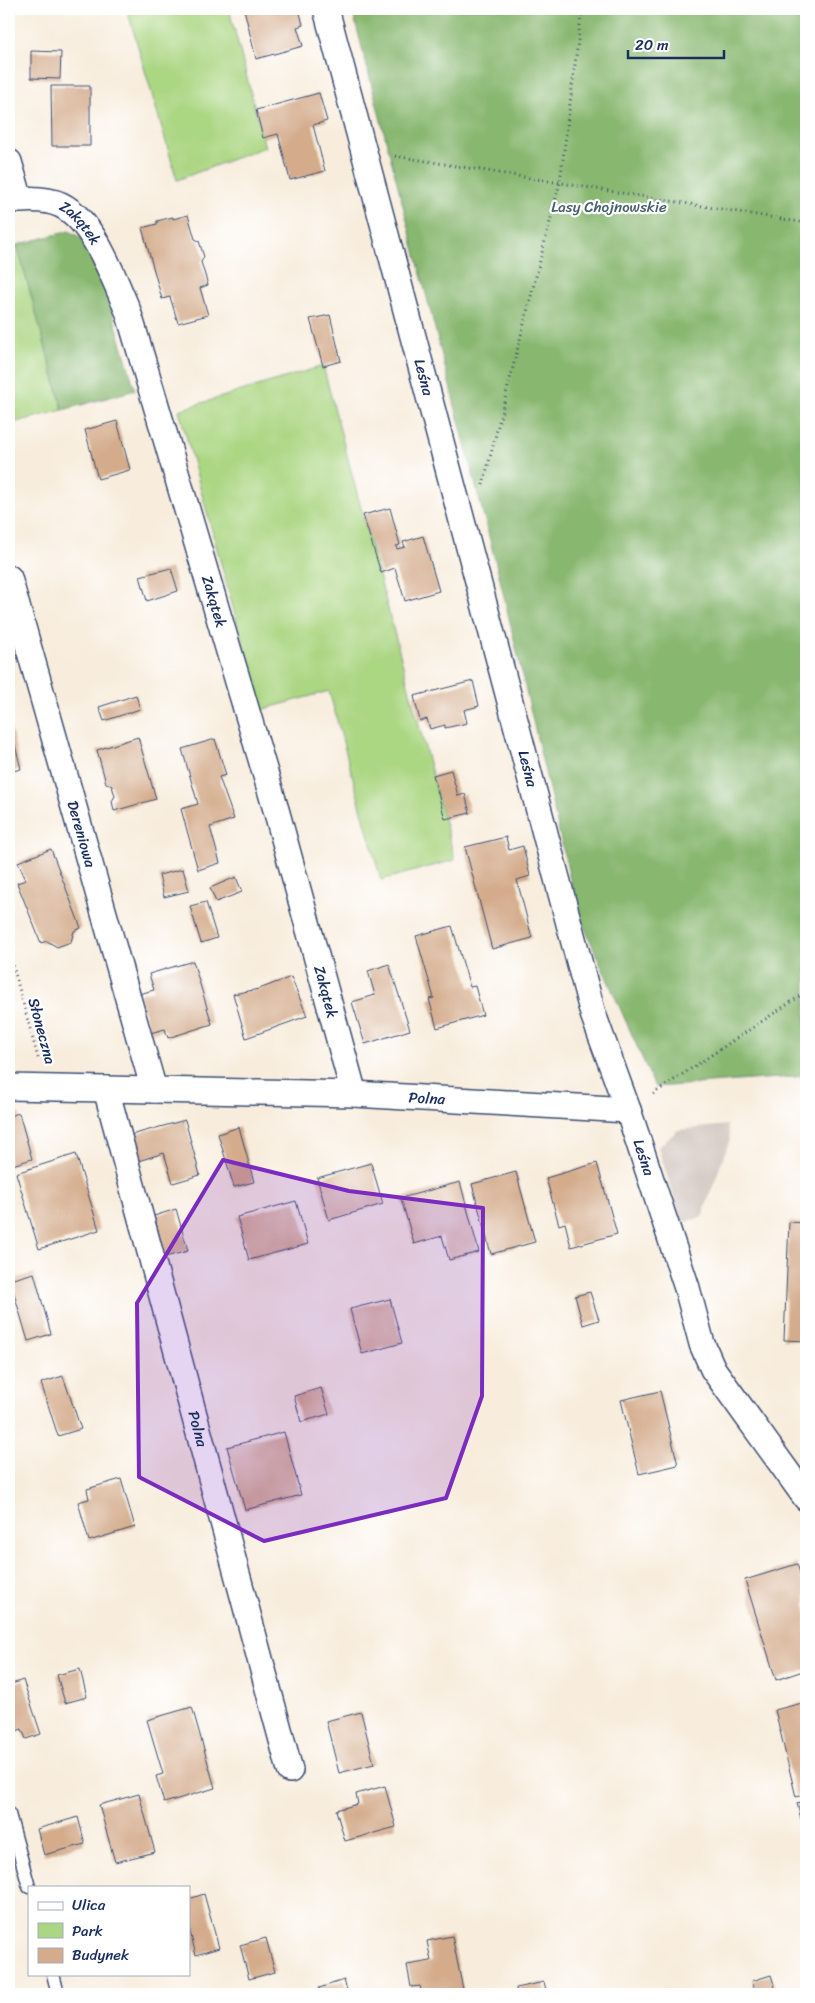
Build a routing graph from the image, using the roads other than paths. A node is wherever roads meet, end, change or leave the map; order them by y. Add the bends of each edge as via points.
1 (326, 9) edge
2 (9, 162) edge
3 (14, 202) edge
4 (9, 578) edge
5 (9, 1087) edge
6 (106, 1089) junction
7 (154, 1090) junction
8 (354, 1094) junction
9 (628, 1110) junction
10 (806, 1498) edge
11 (290, 1770) dead end
12 (9, 1814) edge
13 (29, 1886) edge
14 (54, 1976) edge
15 (58, 1994) edge

1 - 9 street, Leśna via 593,1014
2 - 3 street, Zakątek
3 - 8 street, Zakątek via 39,199 61,206 75,215 103,253 128,311 277,813
4 - 7 street, Dereniowa
5 - 6 street, Polna
6 - 7 street, Polna
6 - 11 street, Polna
7 - 8 street, Polna
8 - 9 street, Polna
9 - 10 street, Leśna via 713,1370
12 - 13 lane
14 - 15 lane

